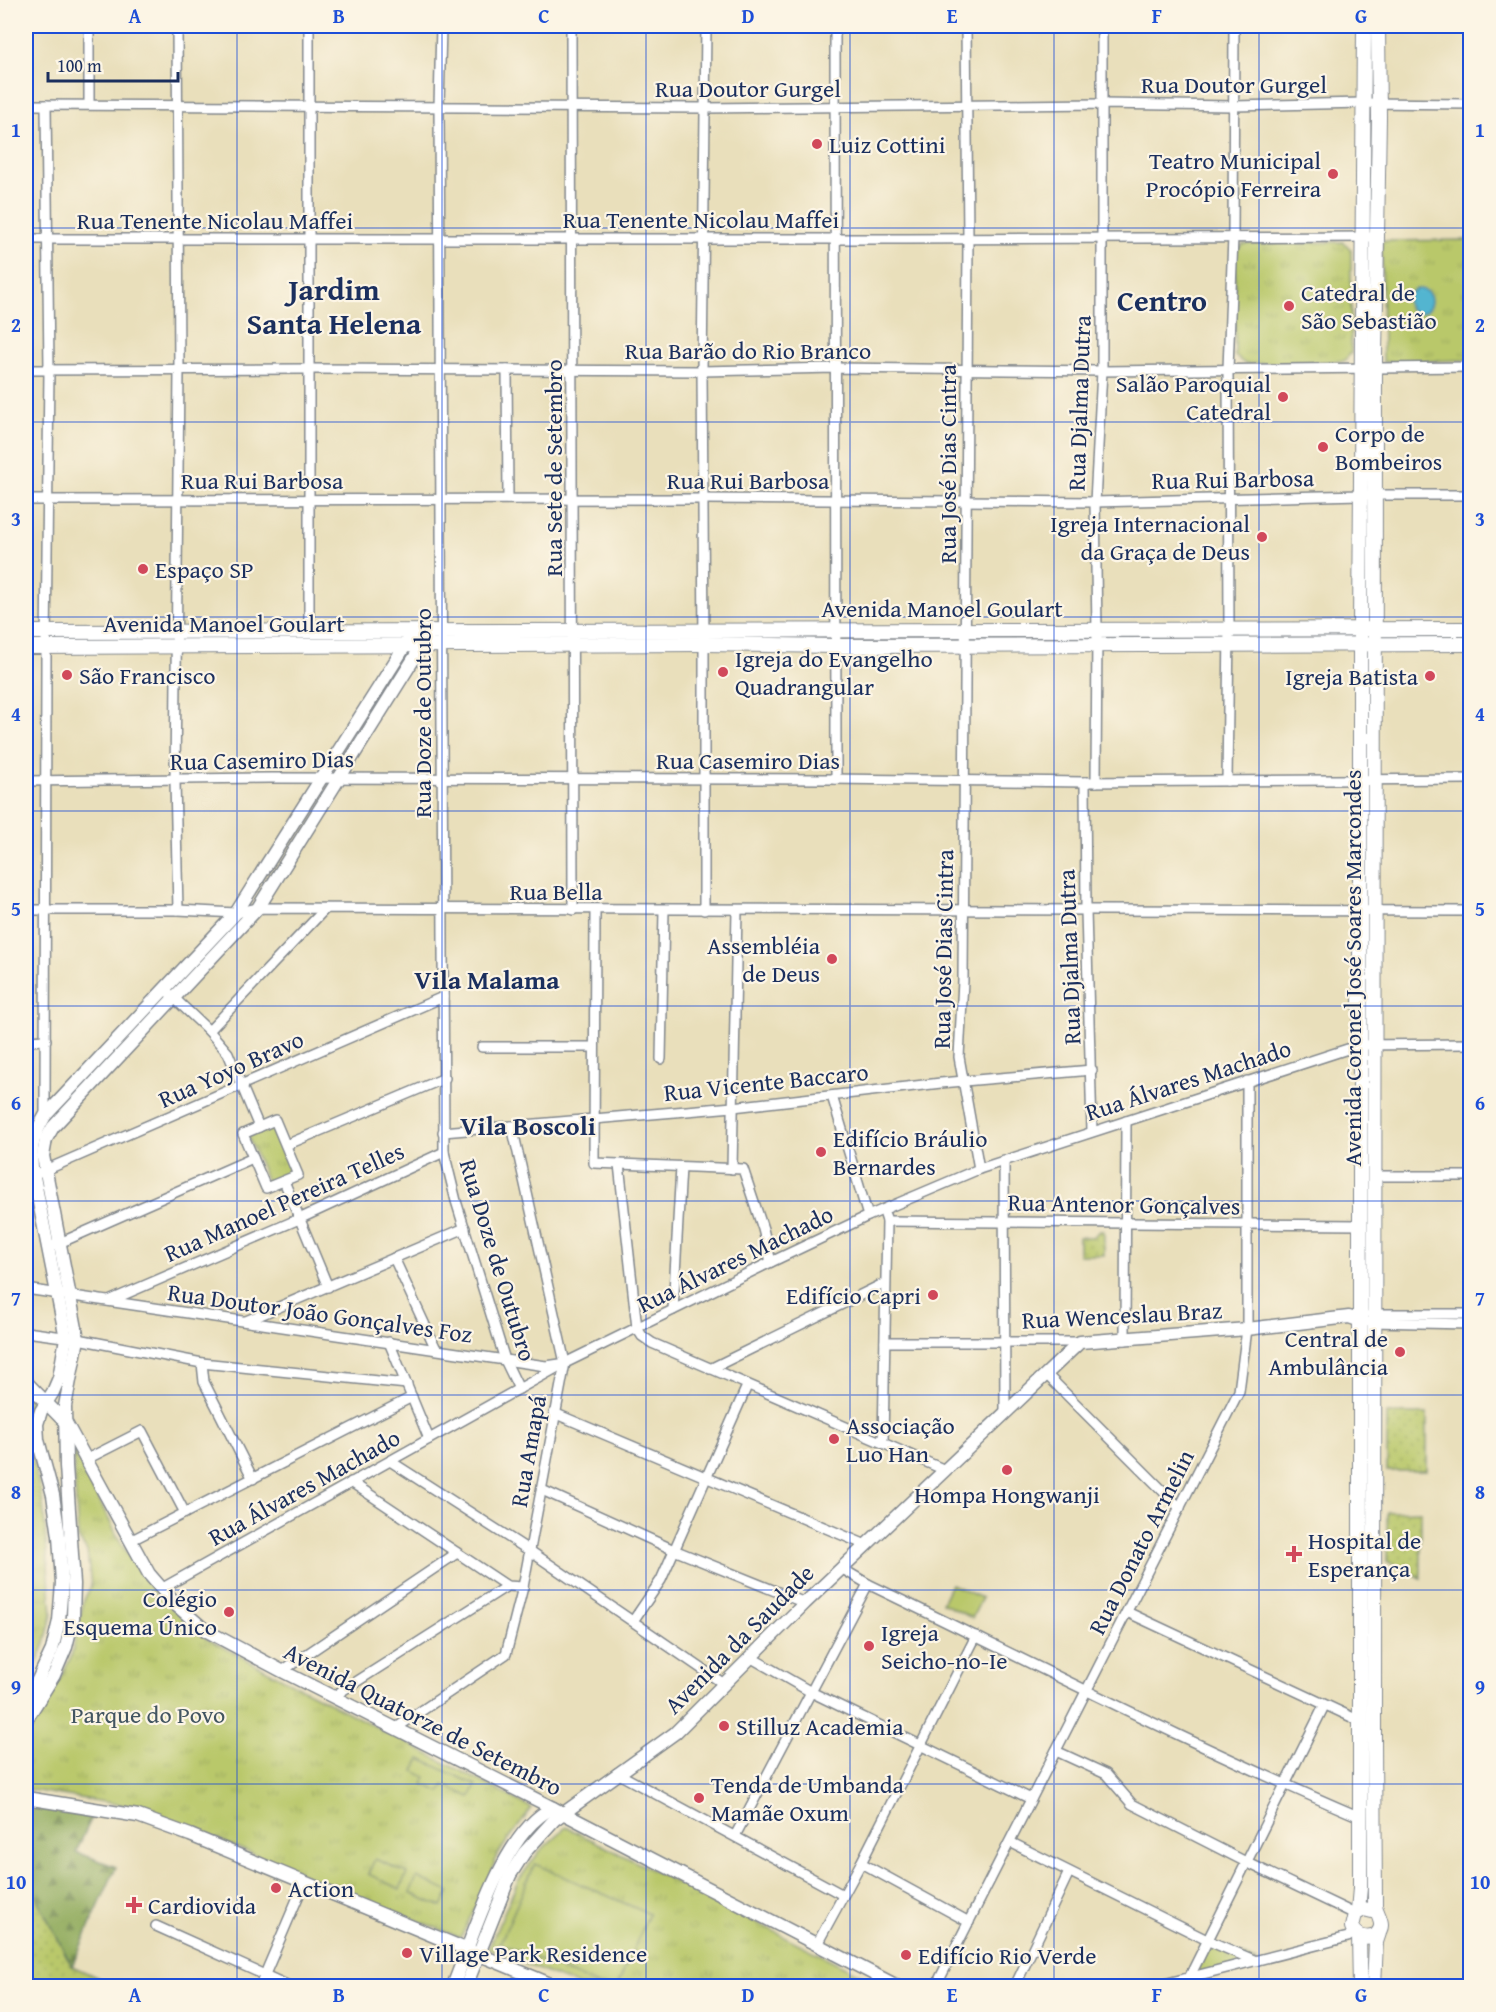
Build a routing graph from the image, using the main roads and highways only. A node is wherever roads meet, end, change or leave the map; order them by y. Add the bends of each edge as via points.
1 (1364, 26) edge
2 (1378, 26) edge
3 (1368, 495) junction
4 (1470, 629) edge
5 (1360, 630) junction
6 (1375, 630) junction
7 (26, 632) edge
8 (704, 637) junction
9 (966, 637) junction
10 (442, 638) junction
11 (1097, 638) junction
12 (1470, 644) edge
13 (1360, 645) junction
14 (1375, 645) junction
15 (26, 647) edge
16 (1367, 911) junction
17 (1369, 1170) junction
18 (1367, 1318) junction
19 (1376, 1911) junction
20 (1357, 1913) junction
21 (1379, 1933) junction
22 (1357, 1934) junction
23 (1360, 1986) edge
24 (1374, 1986) edge

1 - 3 main road, Avenida Coronel José Soares Marcondes via 1361,369
2 - 3 main road, Avenida Coronel José Soares Marcondes via 1375,369
3 - 5 main road, Avenida Coronel José Soares Marcondes
3 - 6 main road, Avenida Coronel José Soares Marcondes
4 - 6 main road, Avenida Manoel Goulart
5 - 6 main road, Avenida Manoel Goulart
5 - 11 main road, Avenida Manoel Goulart via 1229,630
5 - 13 main road, Avenida Coronel José Soares Marcondes
6 - 14 main road, Avenida Coronel José Soares Marcondes
7 - 10 main road, Avenida Manoel Goulart via 414,632
8 - 9 main road, Avenida Manoel Goulart via 836,630
8 - 9 main road, Avenida Manoel Goulart via 836,646
8 - 10 main road, Avenida Manoel Goulart
9 - 11 main road, Avenida Manoel Goulart
10 - 15 main road, Avenida Manoel Goulart via 406,645
11 - 13 main road, Avenida Manoel Goulart via 1229,645
12 - 14 main road, Avenida Manoel Goulart
13 - 14 main road, Avenida Manoel Goulart
13 - 16 main road, Avenida Coronel José Soares Marcondes via 1360,779
14 - 16 main road, Avenida Coronel José Soares Marcondes via 1375,779
16 - 17 main road, Avenida Coronel José Soares Marcondes
17 - 18 main road, Avenida Coronel José Soares Marcondes
17 - 18 main road, Avenida Coronel José Soares Marcondes via 1361,1225
18 - 19 main road, Avenida Coronel José Soares Marcondes
18 - 20 main road, Avenida Coronel José Soares Marcondes
19 - 20 main road via 1364,1909
19 - 21 main road via 1382,1922
20 - 22 main road via 1352,1923
21 - 22 main road via 1370,1938
21 - 24 main road
22 - 23 main road

